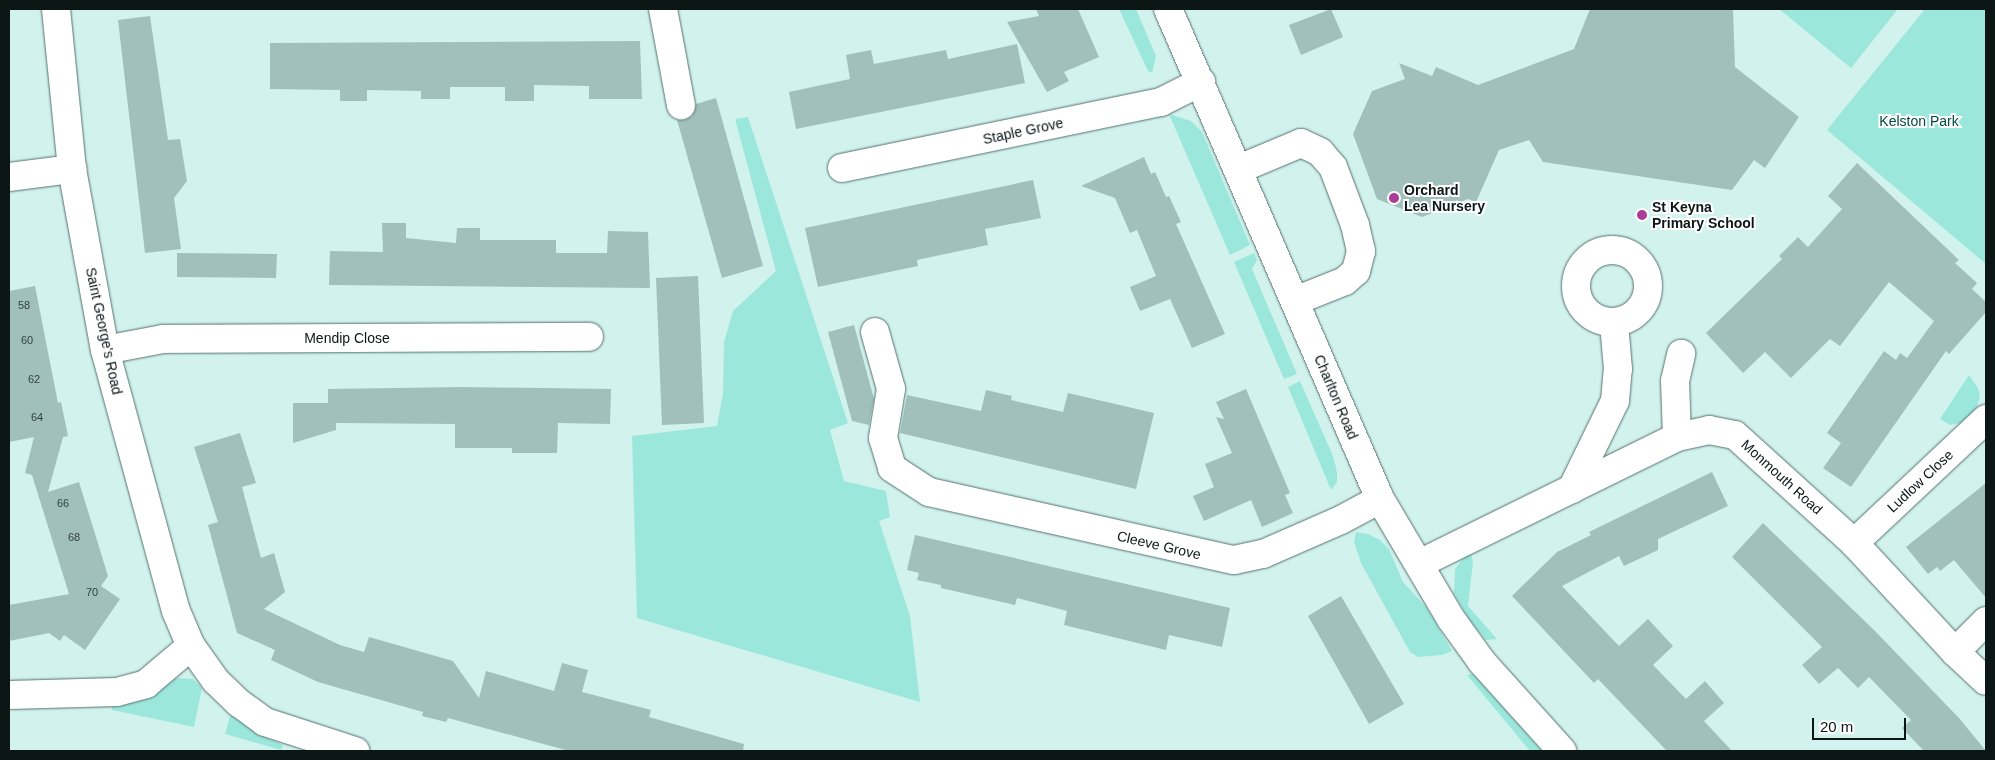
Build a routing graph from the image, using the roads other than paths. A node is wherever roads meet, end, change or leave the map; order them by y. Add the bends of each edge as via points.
1 (56, 9) edge
2 (663, 9) edge
3 (1168, 9) edge
4 (1201, 82) junction
5 (682, 104) dead end
6 (842, 168) dead end
7 (72, 169) junction
8 (1238, 169) junction
9 (9, 177) edge
10 (1295, 301) junction
11 (1614, 323) dead end
12 (875, 332) dead end
13 (589, 338) dead end
14 (105, 350) junction
15 (1681, 354) dead end
16 (1986, 419) edge
17 (1677, 437) junction
18 (1572, 490) junction
19 (1380, 499) junction
20 (1854, 543) junction
21 (1420, 564) junction
22 (1986, 621) edge
23 (191, 646) junction
24 (1955, 652) junction
25 (1986, 681) edge
26 (9, 695) edge
27 (356, 751) edge
28 (1562, 751) edge

1 - 7 street, Saint George's Road
2 - 5 street
3 - 4 street, Charlton Road
4 - 6 street, Staple Grove via 1161,102
4 - 8 street, Charlton Road
7 - 9 street
7 - 14 street, Saint George's Road
8 - 10 street, Charlton Road
8 - 10 street via 1301,143 1320,152 1333,167 1355,225 1361,251 1356,271 1345,281
10 - 19 street, Charlton Road
11 - 18 street via 1618,369 1615,401
12 - 19 street, Cleeve Grove via 891,389 884,438 892,468 929,492 1234,560 1263,554
13 - 14 street, Mendip Close via 164,339
14 - 23 street, Saint George's Road via 176,611
15 - 17 street via 1675,381
16 - 20 street, Ludlow Close
17 - 18 street, Monmouth Road
17 - 20 street, Monmouth Road via 1709,430 1735,435
18 - 21 street, Monmouth Road
19 - 21 street, Charlton Road
20 - 24 street, Monmouth Road
21 - 28 street, Charlton Road via 1451,619 1482,662
22 - 24 street
23 - 26 street via 146,684 117,692
23 - 27 street, Saint George's Road via 216,682 265,722
24 - 25 street, Monmouth Road

